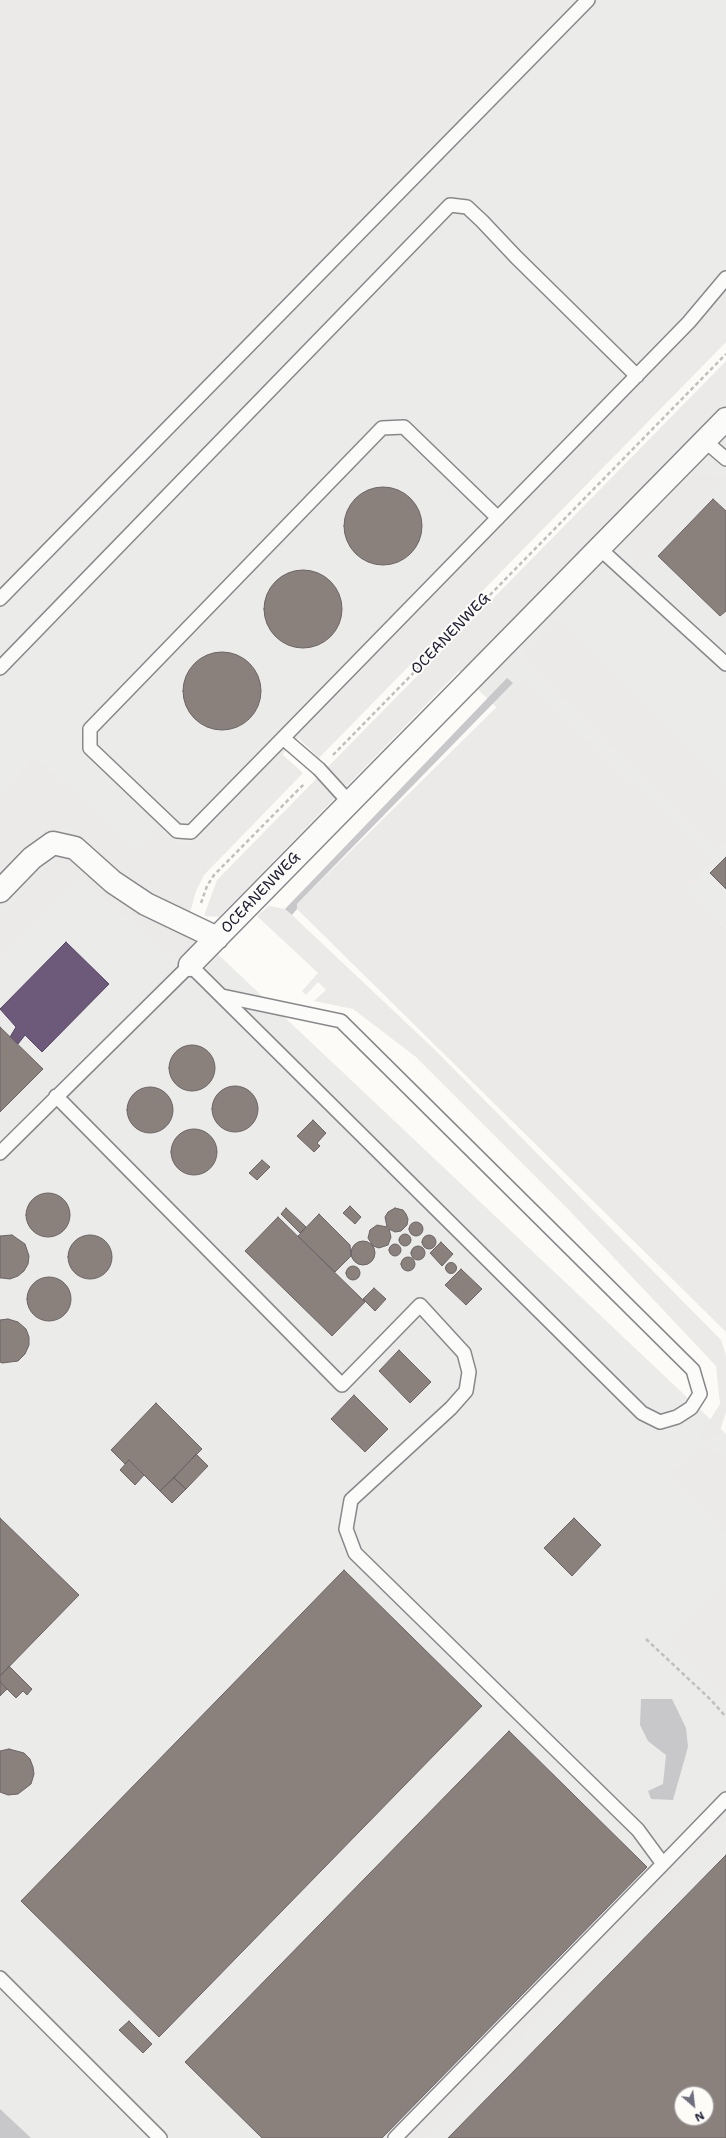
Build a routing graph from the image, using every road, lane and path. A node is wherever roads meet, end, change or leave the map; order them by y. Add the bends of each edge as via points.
1 (588, 0) edge
2 (726, 278) edge
3 (726, 354) edge
4 (637, 376) junction
5 (726, 419) edge
6 (705, 441) junction
7 (726, 459) edge
8 (498, 518) junction
9 (599, 548) junction
10 (0, 599) edge
11 (726, 664) edge
12 (0, 668) edge
13 (283, 738) junction
14 (319, 769) junction
15 (349, 802) junction
16 (0, 891) edge
17 (193, 926) junction
18 (217, 938) junction
19 (190, 965) junction
20 (222, 996) junction
21 (56, 1096) junction
22 (0, 1154) edge
23 (646, 1639) dead end
24 (726, 1717) edge
25 (726, 1798) edge
26 (663, 1864) junction
27 (0, 1978) edge
28 (160, 2138) edge
29 (395, 2138) edge

1 - 10 lane
2 - 4 lane via 689,322
3 - 14 path, OCEANENWEG
4 - 8 lane
4 - 12 lane via 477,216 467,208 450,205
5 - 6 street, OCEANENWEG
6 - 7 lane
6 - 9 street, OCEANENWEG
8 - 13 lane
8 - 13 lane via 404,427 382,428 90,729 90,748 177,831 191,832
9 - 11 lane
9 - 15 street, OCEANENWEG
13 - 14 lane
14 - 15 lane
14 - 17 path, OCEANENWEG via 214,875 207,886
15 - 18 street, OCEANENWEG
16 - 17 street, OCEANENWEG via 32,858 53,843 75,848 113,882 146,904
17 - 18 street, OCEANENWEG
18 - 19 street, OCEANENWEG
19 - 20 lane
19 - 21 lane
20 - 20 lane via 642,1413 660,1422 677,1417 691,1408 700,1394 693,1370 341,1021
21 - 22 lane
21 - 26 lane via 342,1385 420,1305 464,1352 469,1372 466,1391 451,1408 351,1500 346,1529 355,1553 638,1830
23 - 24 path
25 - 26 lane
26 - 29 lane
27 - 28 lane

